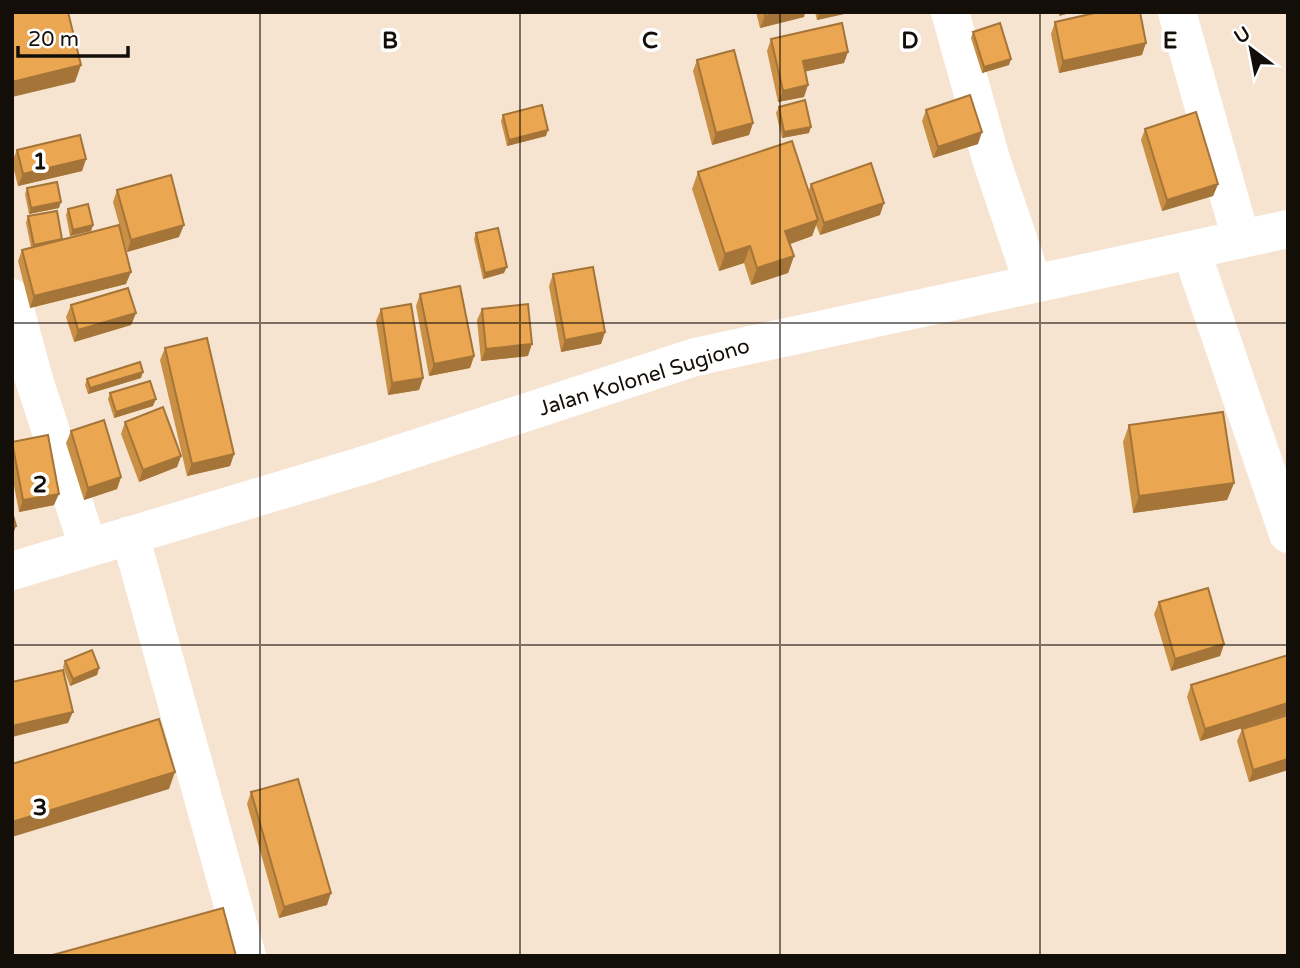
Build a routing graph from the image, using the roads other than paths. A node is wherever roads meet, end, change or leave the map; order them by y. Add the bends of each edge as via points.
1 (950, 12) edge
2 (1177, 12) edge
3 (1288, 229) edge
4 (1241, 239) junction
5 (1191, 250) junction
6 (1033, 283) junction
7 (12, 298) edge
8 (1288, 534) edge
9 (130, 535) junction
10 (88, 547) junction
11 (12, 571) edge
12 (247, 956) edge

1 - 6 street via 991,159
2 - 4 street
3 - 4 street, Jalan Kolonel Sugiono
4 - 5 street, Jalan Kolonel Sugiono
5 - 6 street, Jalan Kolonel Sugiono
5 - 8 street
6 - 9 street, Jalan Kolonel Sugiono via 695,357 381,460
7 - 10 street
9 - 10 street, Jalan Kolonel Sugiono
9 - 12 street
10 - 11 street, Jalan Kolonel Sugiono

